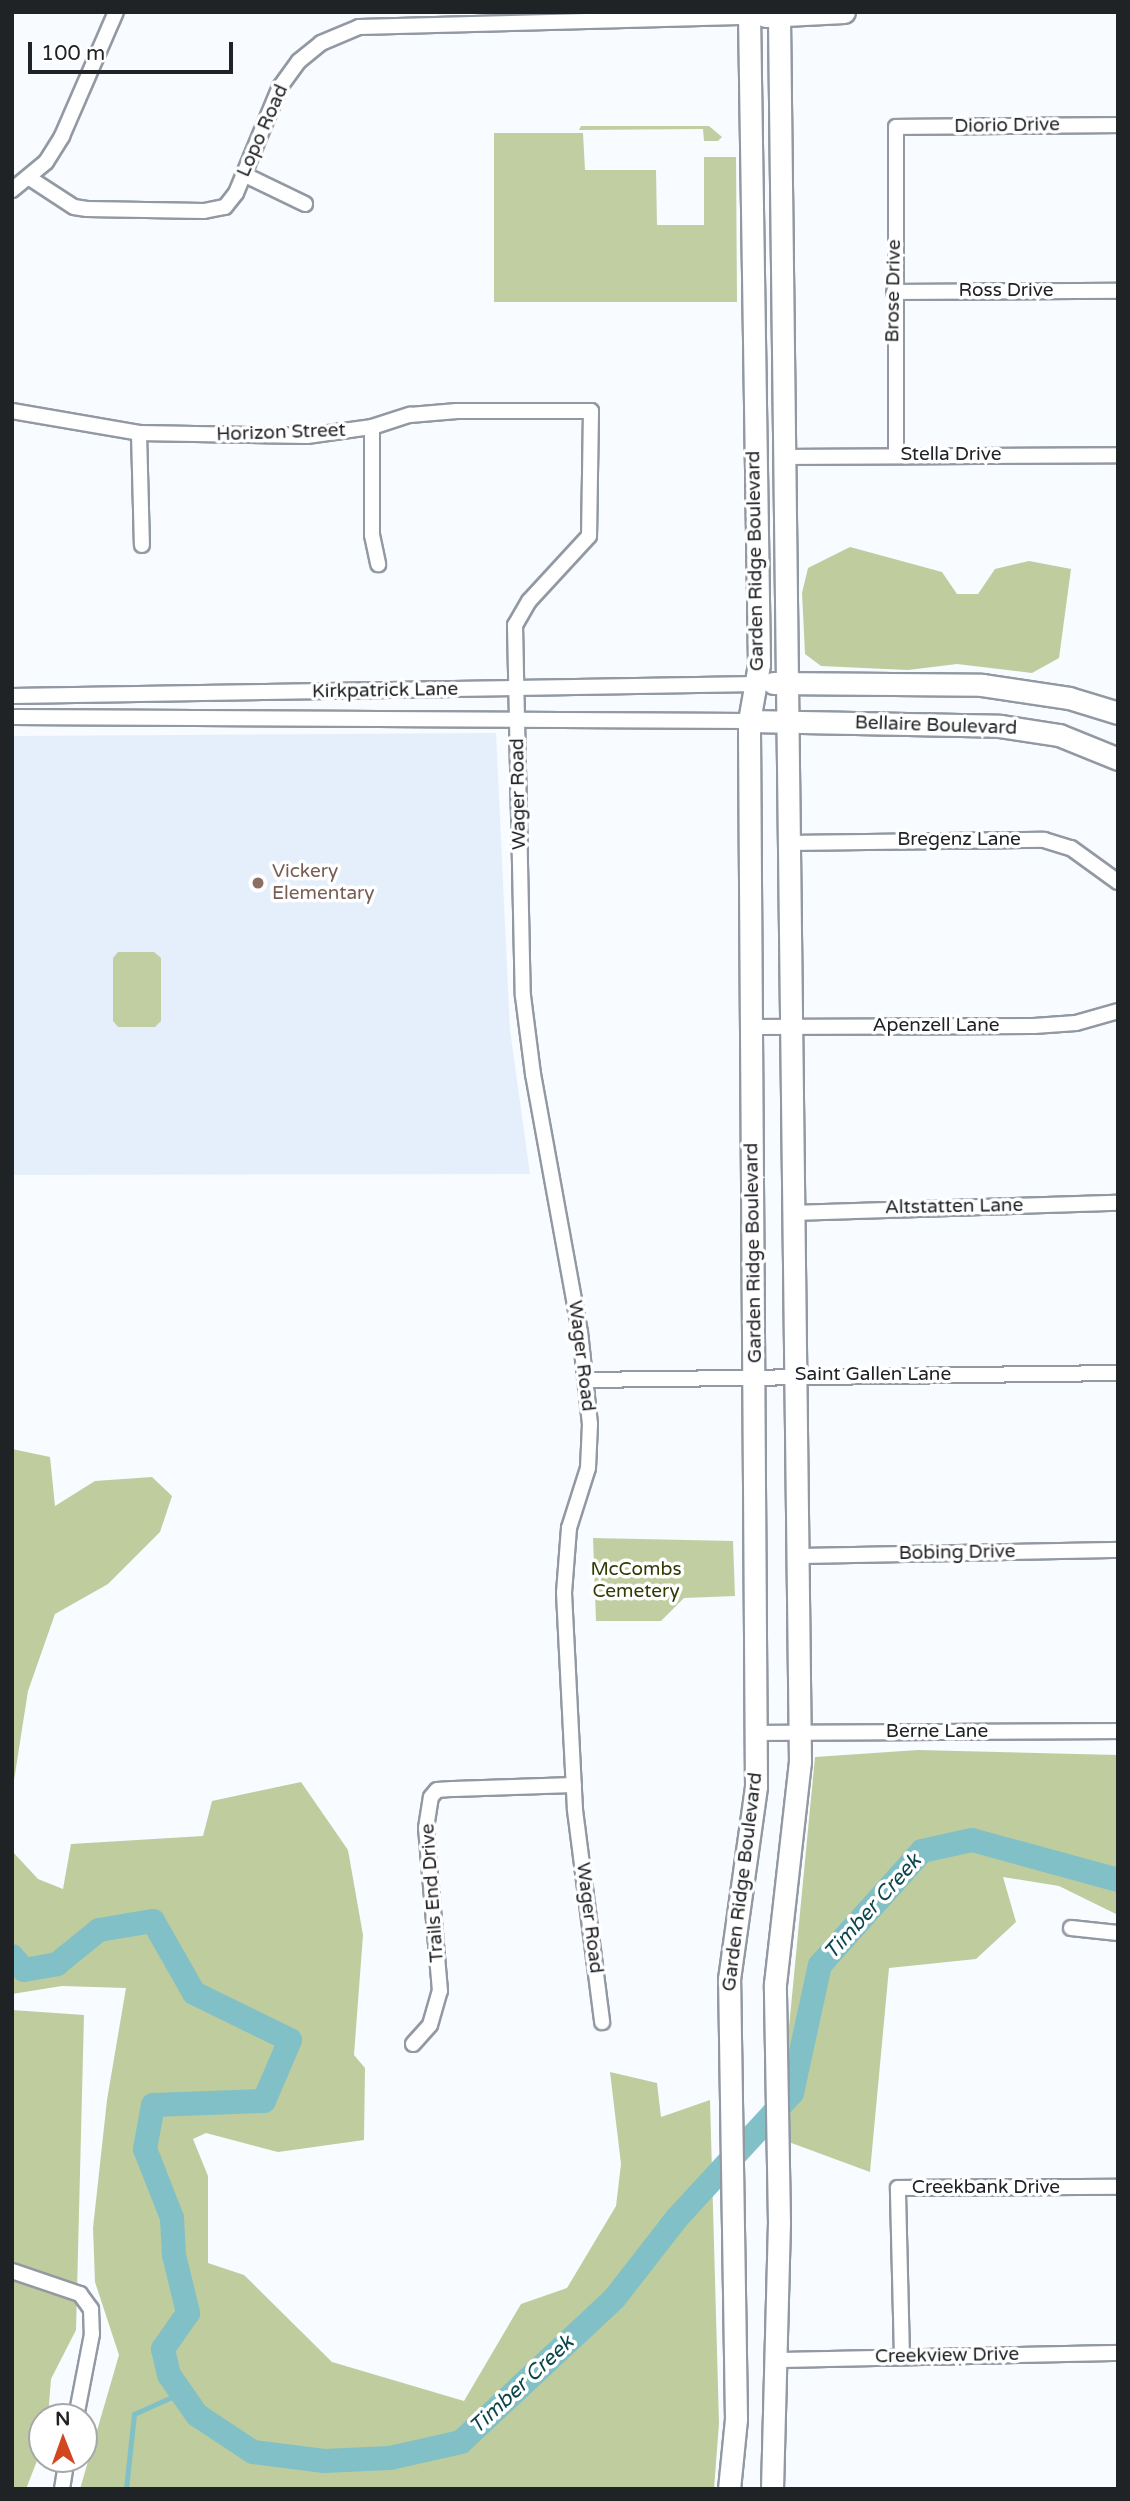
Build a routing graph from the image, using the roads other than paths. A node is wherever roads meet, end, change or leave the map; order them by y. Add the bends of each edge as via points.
1 (116, 12) edge
2 (844, 12) edge
3 (779, 14) edge
4 (749, 15) edge
5 (1118, 125) edge
6 (896, 127) joint
7 (243, 174) junction
8 (31, 179) junction
9 (12, 190) edge
10 (304, 204) dead end
11 (1118, 291) edge
12 (894, 292) junction
13 (752, 344) junction
14 (12, 411) edge
15 (591, 411) joint
16 (372, 427) junction
17 (139, 433) junction
18 (896, 455) junction
19 (1118, 455) edge
20 (784, 457) junction
21 (142, 545) dead end
22 (378, 564) dead end
23 (787, 683) junction
24 (758, 684) junction
25 (517, 689) junction
26 (12, 696) edge
27 (1118, 713) edge
28 (12, 718) edge
29 (749, 721) junction
30 (788, 722) junction
31 (517, 723) junction
32 (1118, 759) edge
33 (788, 843) junction
34 (1118, 882) edge
35 (1118, 1012) edge
36 (789, 1026) junction
37 (752, 1027) junction
38 (1118, 1203) edge
39 (791, 1213) junction
40 (1118, 1373) edge
41 (792, 1375) junction
42 (755, 1376) junction
43 (585, 1380) junction
44 (1118, 1550) edge
45 (796, 1556) junction
46 (1118, 1731) edge
47 (756, 1733) junction
48 (800, 1733) junction
49 (574, 1786) junction
50 (1071, 1928) dead end
51 (1118, 1933) edge
52 (602, 2022) dead end
53 (414, 2043) dead end
54 (1118, 2187) edge
55 (12, 2271) edge
56 (1118, 2353) edge
57 (902, 2357) junction
58 (776, 2360) junction
59 (79, 2403) edge
60 (729, 2489) edge
61 (772, 2489) edge

1 - 8 street via 62,136
2 - 3 main road
3 - 4 main road
3 - 20 main road, Garden Ridge Boulevard
4 - 7 street, Lopo Road via 359,27 332,37 299,61 280,87
4 - 13 main road, Garden Ridge Boulevard
5 - 6 street, Diorio Drive
6 - 12 street, Brose Drive
7 - 8 street, Lopo Road via 225,206 204,211 74,207
7 - 10 street
8 - 9 street
11 - 12 street, Ross Drive
12 - 18 street, Brose Drive
13 - 20 main road via 771,452
13 - 24 main road, Garden Ridge Boulevard
14 - 17 street, Horizon Street
15 - 16 street, Horizon Street via 457,411 410,415
15 - 25 street, Wager Road via 589,536 529,601 516,625
16 - 17 street, Horizon Street via 306,436
16 - 22 street via 372,535
17 - 21 street
18 - 19 street, Stella Drive
18 - 20 street, Stella Drive
20 - 23 main road, Garden Ridge Boulevard
23 - 24 main road, Bellaire Boulevard
23 - 27 main road, Bellaire Boulevard via 982,685 1069,698
23 - 30 main road, Garden Ridge Boulevard
24 - 25 street, Kirkpatrick Lane
24 - 29 main road, Garden Ridge Boulevard
25 - 26 street, Kirkpatrick Lane
25 - 31 street, Wager Road
28 - 31 street, Kirkpatrick Lane
29 - 30 main road, Bellaire Boulevard
29 - 31 street, Kirkpatrick Lane
29 - 37 main road, Garden Ridge Boulevard
30 - 32 main road, Bellaire Boulevard via 1000,726 1059,736
30 - 33 main road, Garden Ridge Boulevard
31 - 43 street, Wager Road via 523,996
33 - 34 street, Bregenz Lane via 1044,840 1071,848
33 - 36 main road, Garden Ridge Boulevard
35 - 36 street, Apenzell Lane via 1076,1023 1034,1026
36 - 37 street, Apenzell Lane
36 - 39 main road, Garden Ridge Boulevard
37 - 42 main road, Garden Ridge Boulevard
38 - 39 street, Altstatten Lane
39 - 41 main road, Garden Ridge Boulevard
40 - 41 street, Saint Gallen Lane
41 - 42 street, Saint Gallen Lane
41 - 45 main road, Garden Ridge Boulevard
42 - 43 street, Saint Gallen Lane
42 - 47 main road, Garden Ridge Boulevard
43 - 49 street, Wager Road via 589,1468 569,1528 564,1593
44 - 45 street, Bobing Drive
45 - 48 main road, Garden Ridge Boulevard
46 - 48 street, Berne Lane
47 - 48 street, Berne Lane
47 - 60 main road, Garden Ridge Boulevard via 751,1845 729,1979 736,2419
48 - 58 main road, Garden Ridge Boulevard via 798,1795 775,1984
49 - 52 street, Wager Road
49 - 53 street, Trails End Drive via 437,1790 431,1797 426,1828 440,1991 430,2025
50 - 51 street
54 - 57 street, Creekbank Drive via 898,2188
55 - 59 street via 80,2294 91,2309 92,2334
56 - 57 street, Creekview Drive
57 - 58 street, Creekview Drive
58 - 61 main road, Garden Ridge Boulevard

